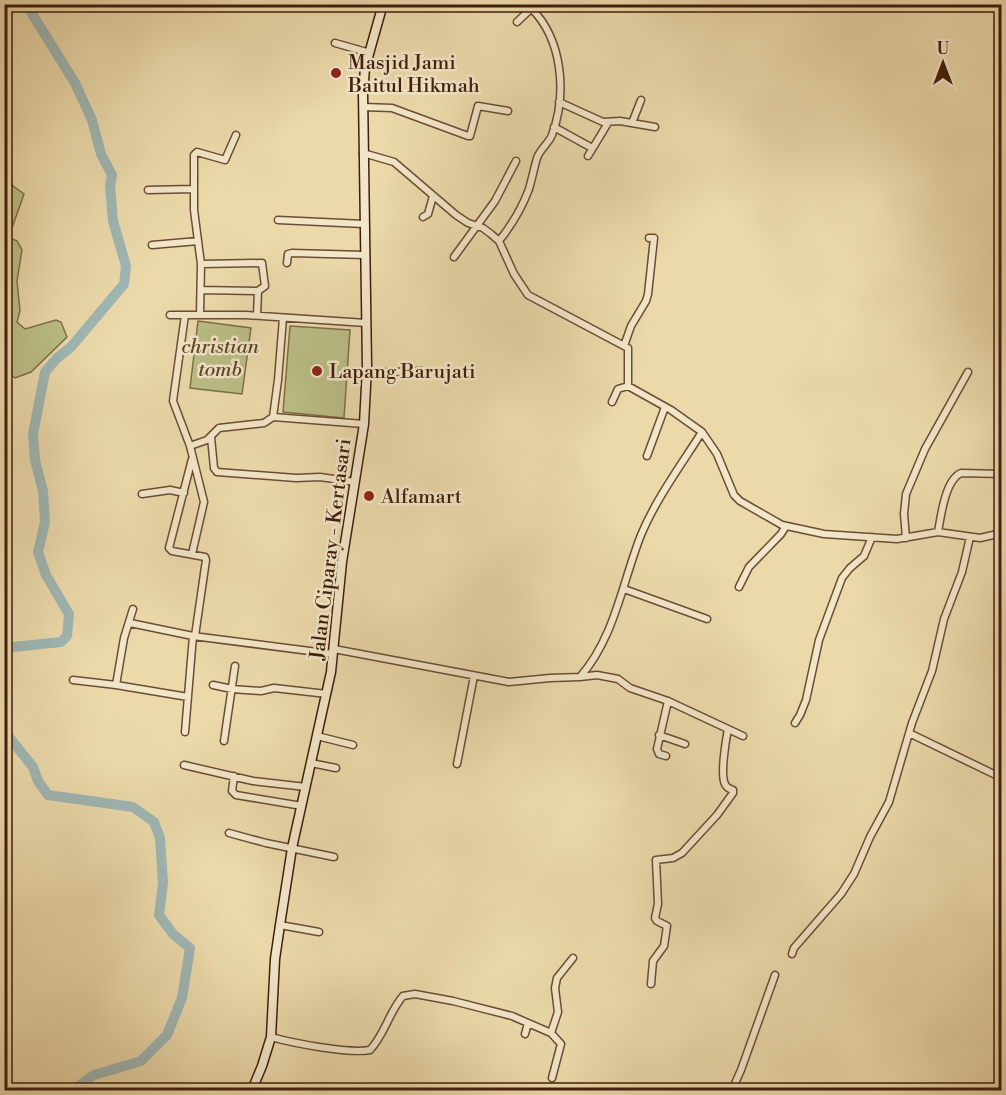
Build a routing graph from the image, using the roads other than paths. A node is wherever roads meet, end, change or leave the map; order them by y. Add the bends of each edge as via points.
1 (383, 4) edge
2 (534, 6) edge
3 (517, 21) dead end
4 (335, 43) dead end
5 (369, 53) junction
6 (641, 100) dead end
7 (559, 102) junction
8 (363, 107) junction
9 (508, 111) dead end
10 (608, 123) junction
11 (632, 123) junction
12 (554, 127) junction
13 (655, 127) dead end
14 (236, 135) dead end
15 (592, 148) junction
16 (363, 153) junction
17 (588, 156) dead end
18 (516, 161) dead end
19 (193, 189) junction
20 (148, 190) dead end
21 (433, 196) junction
22 (423, 217) dead end
23 (278, 220) dead end
24 (364, 224) junction
25 (477, 227) junction
26 (649, 237) dead end
27 (198, 241) junction
28 (499, 242) junction
29 (152, 245) dead end
30 (365, 255) junction
31 (454, 257) dead end
32 (287, 263) dead end
33 (201, 264) junction
34 (201, 290) junction
35 (258, 291) junction
36 (170, 315) dead end
37 (185, 315) junction
38 (200, 315) junction
39 (257, 315) junction
40 (283, 318) junction
41 (366, 322) junction
42 (624, 346) junction
43 (422, 371) dead end
44 (968, 372) dead end
45 (366, 373) junction
46 (628, 386) junction
47 (612, 402) dead end
48 (665, 407) junction
49 (273, 417) junction
50 (363, 424) junction
51 (702, 432) junction
52 (211, 436) junction
53 (190, 446) junction
54 (193, 455) junction
55 (647, 456) dead end
56 (1002, 474) edge
57 (355, 482) junction
58 (184, 493) junction
59 (142, 494) dead end
60 (786, 526) junction
61 (938, 532) junction
62 (1002, 533) edge
63 (873, 537) junction
64 (970, 537) junction
65 (906, 538) junction
66 (192, 554) junction
67 (739, 587) dead end
68 (624, 589) junction
69 (133, 609) dead end
70 (707, 619) dead end
71 (130, 623) junction
72 (194, 636) junction
73 (333, 651) junction
74 (236, 666) dead end
75 (474, 676) junction
76 (580, 677) junction
77 (73, 680) dead end
78 (116, 685) junction
79 (213, 685) dead end
80 (232, 689) junction
81 (327, 694) junction
82 (188, 697) junction
83 (668, 701) junction
84 (795, 723) dead end
85 (728, 729) junction
86 (185, 732) dead end
87 (909, 733) junction
88 (659, 735) junction
89 (317, 736) junction
90 (743, 736) dead end
91 (224, 741) dead end
92 (685, 744) dead end
93 (353, 745) dead end
94 (666, 756) dead end
95 (311, 763) junction
96 (457, 764) dead end
97 (184, 765) dead end
98 (336, 768) dead end
99 (234, 776) junction
100 (1002, 778) edge
101 (306, 787) junction
102 (302, 806) junction
103 (229, 833) dead end
104 (292, 848) junction
105 (334, 857) dead end
106 (280, 926) junction
107 (319, 932) dead end
108 (792, 954) dead end
109 (573, 958) dead end
110 (775, 975) dead end
111 (651, 984) dead end
112 (528, 1023) junction
113 (551, 1033) junction
114 (525, 1034) dead end
115 (270, 1037) junction
116 (552, 1078) dead end
117 (252, 1090) edge
118 (732, 1090) edge

1 - 5 main road, Jalan Ciparay - Kertasari
2 - 3 street
2 - 7 street via 559,61
4 - 5 street
5 - 8 main road, Jalan Ciparay - Kertasari
6 - 11 street
7 - 10 street
7 - 12 street
8 - 9 street via 392,108 468,136 478,106
8 - 16 main road, Jalan Ciparay - Kertasari
10 - 11 street
10 - 15 street
11 - 13 street
12 - 15 street
12 - 28 street via 537,157 518,214
14 - 19 street via 225,160 196,152
15 - 17 street
16 - 21 street via 394,162
16 - 24 main road, Jalan Ciparay - Kertasari
18 - 25 street
19 - 20 street
19 - 27 street
21 - 22 street via 428,214
21 - 25 street
23 - 24 street
24 - 30 main road, Jalan Ciparay - Kertasari
25 - 28 street
25 - 31 street
26 - 42 street via 654,238 648,294
27 - 29 street
27 - 33 street
28 - 42 street via 528,295
30 - 32 street via 291,253
30 - 41 main road, Jalan Ciparay - Kertasari
33 - 34 street
33 - 35 street via 262,263 265,286
34 - 35 street
34 - 38 street
35 - 39 street
36 - 37 street
37 - 38 street
37 - 53 street via 173,401
38 - 39 street
39 - 40 street
40 - 41 street
40 - 49 street
41 - 45 main road, Jalan Ciparay - Kertasari
42 - 46 street via 628,350
43 - 45 street
44 - 65 street via 925,449 906,494
45 - 50 main road, Jalan Ciparay - Kertasari
46 - 47 street via 618,389
46 - 48 street
48 - 51 street
48 - 55 street
49 - 50 street
49 - 52 street via 264,423 222,427
50 - 57 main road, Jalan Ciparay - Kertasari
51 - 60 street via 717,454 734,495
51 - 68 street via 642,532
52 - 53 street
52 - 57 street via 217,472
53 - 54 street
54 - 58 street
54 - 66 street via 204,502
56 - 61 street via 956,475 949,485
57 - 73 main road, Jalan Ciparay - Kertasari
58 - 59 street via 170,490
58 - 66 street via 169,548
60 - 63 street via 824,534
60 - 67 street via 748,567
61 - 64 street
61 - 65 street
62 - 64 street
63 - 65 street
63 - 84 street via 864,556 842,578 819,640 806,700
64 - 87 street via 963,572 944,619 930,677
66 - 72 street via 205,557 206,563
68 - 70 street
68 - 76 street via 609,629
69 - 71 street
71 - 72 street
71 - 78 street
72 - 73 street
72 - 82 street
73 - 75 street
73 - 81 main road, Jalan Ciparay - Kertasari
74 - 80 street
75 - 76 street via 509,682
75 - 96 street
76 - 83 street via 618,679 630,688
77 - 78 street
78 - 82 street
79 - 80 street
80 - 81 street via 274,688
80 - 91 street
81 - 89 main road, Jalan Ciparay - Kertasari
82 - 86 street
83 - 85 street
83 - 88 street
85 - 90 street
85 - 111 street via 724,782 733,793 682,853 656,860 655,918 668,926 664,946 653,961
87 - 100 street
87 - 108 street via 889,802 854,874
88 - 92 street
88 - 94 street via 657,752
89 - 93 street
89 - 95 main road, Jalan Ciparay - Kertasari
95 - 98 street
95 - 101 main road, Jalan Ciparay - Kertasari
97 - 99 street
99 - 101 street
99 - 102 street via 232,791 236,795
101 - 102 main road, Jalan Ciparay - Kertasari
102 - 104 main road, Jalan Ciparay - Kertasari
103 - 104 street
104 - 105 street
104 - 106 main road, Jalan Ciparay - Kertasari
106 - 107 street
106 - 115 main road, Jalan Ciparay - Kertasari
109 - 113 street via 557,978 558,1012
110 - 118 street
112 - 113 street
112 - 114 street
112 - 115 street via 489,1009 415,994 403,996 398,1002 370,1050
113 - 116 street via 561,1044
115 - 117 main road, Jalan Ciparay - Kertasari

